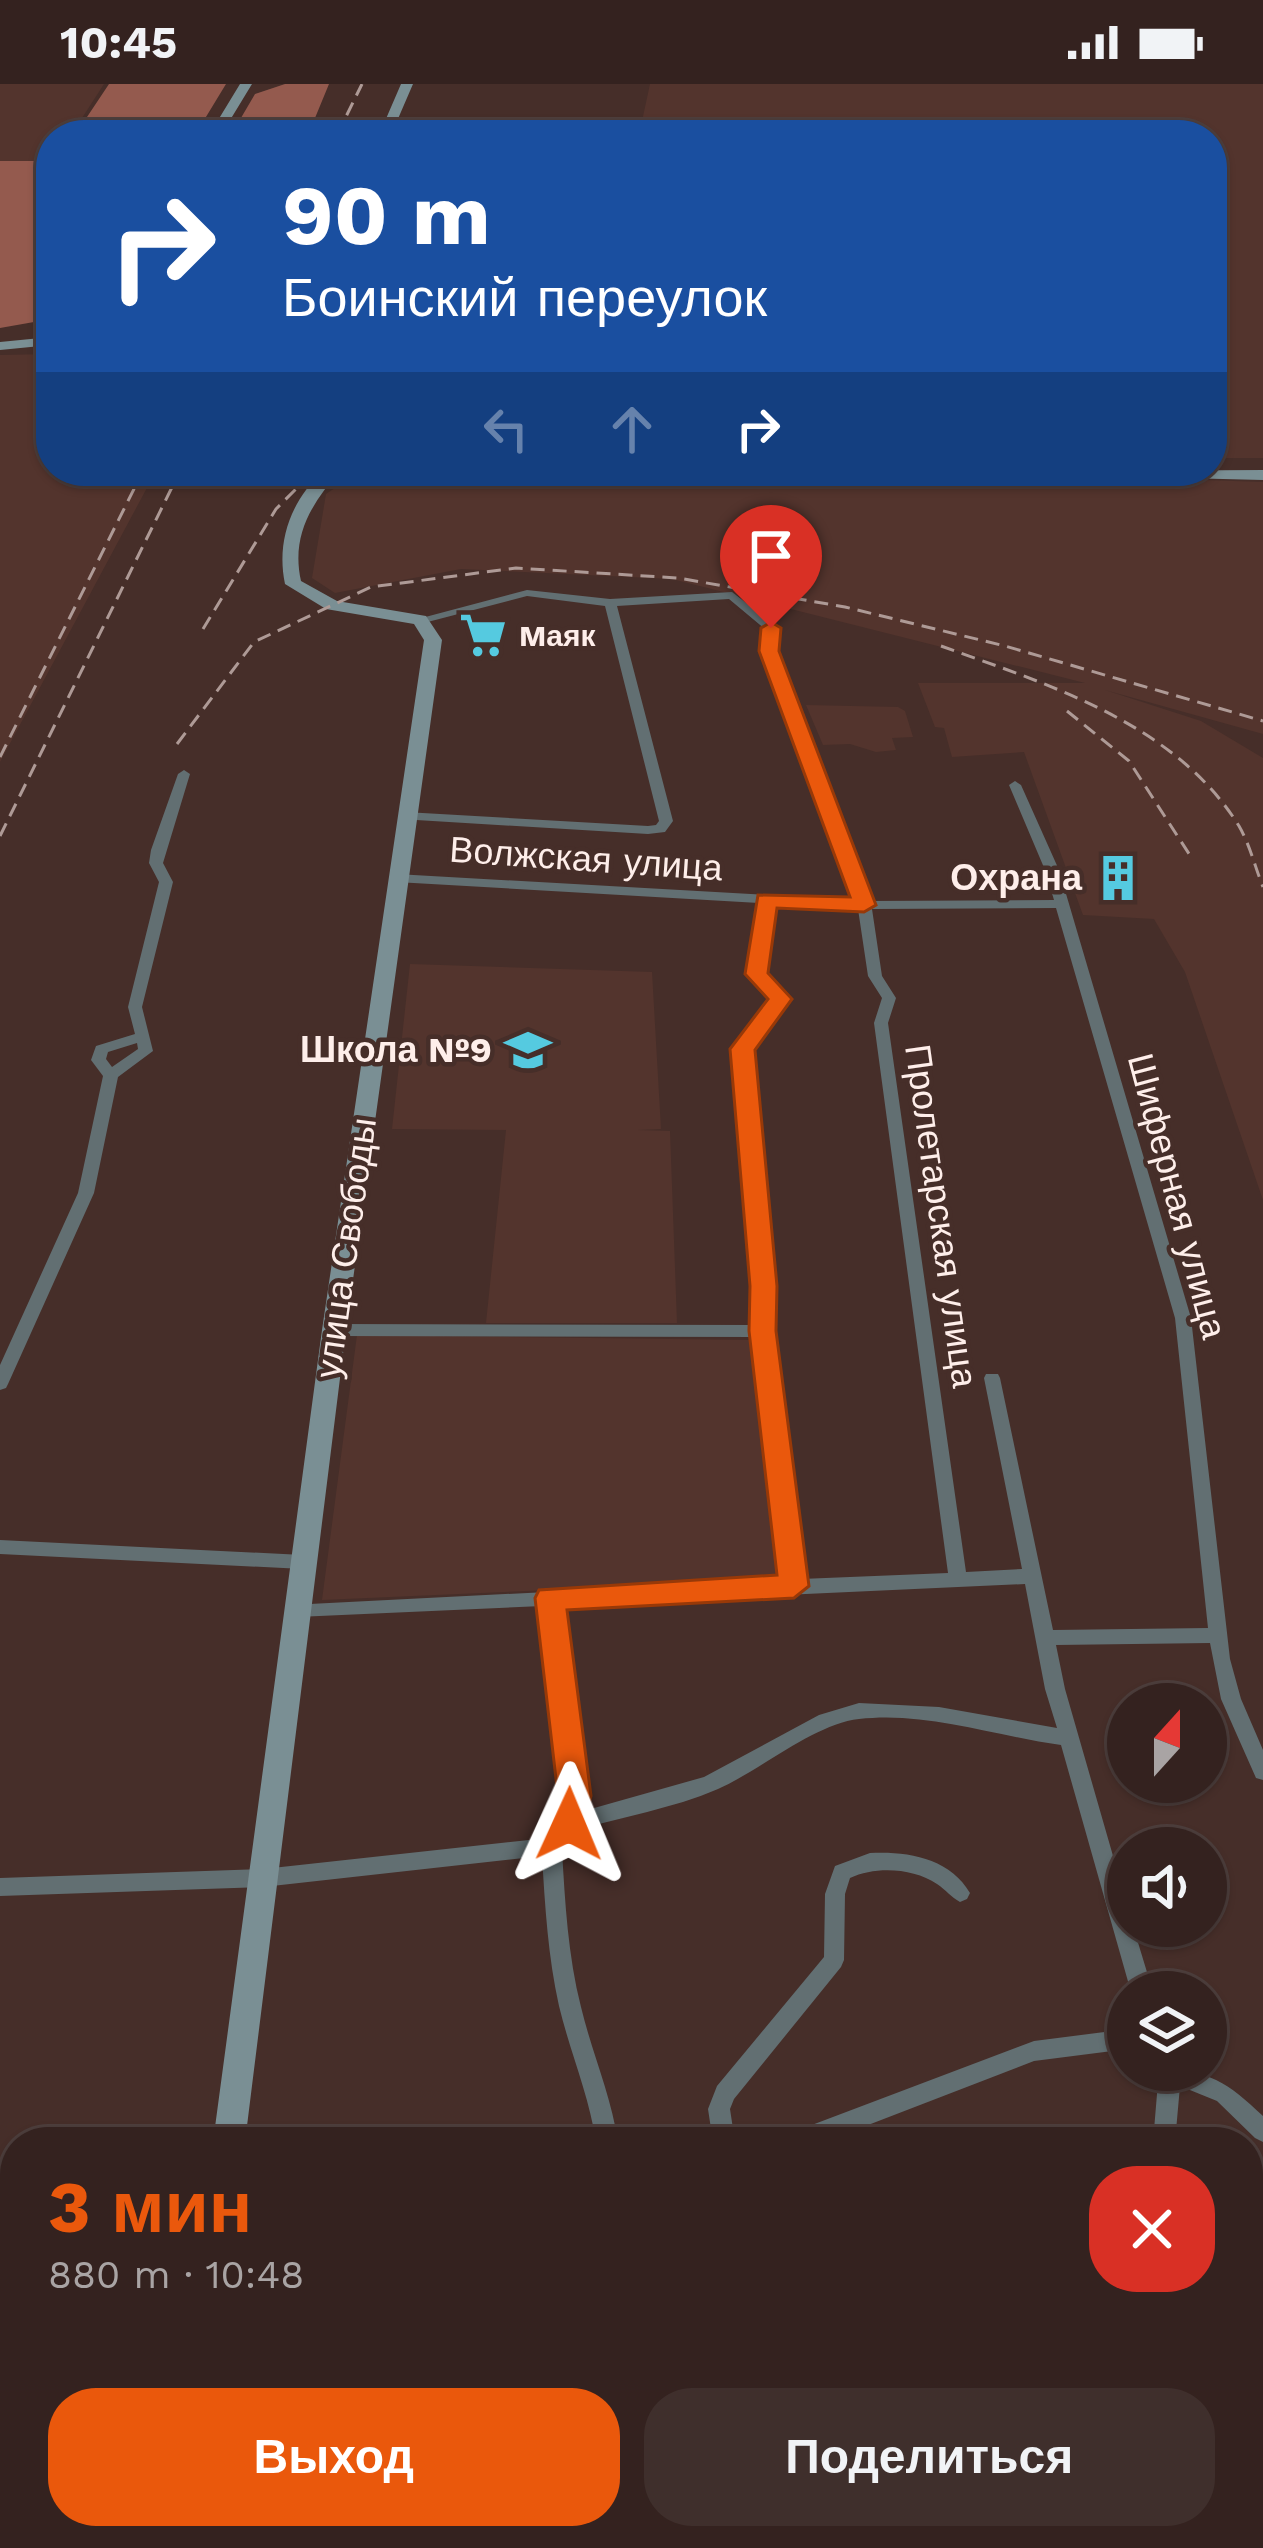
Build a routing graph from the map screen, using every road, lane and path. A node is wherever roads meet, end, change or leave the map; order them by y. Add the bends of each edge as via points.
1 (246, 84) edge
2 (407, 84) edge
3 (224, 120) edge
4 (392, 120) edge
5 (36, 340) edge
6 (0, 343) edge
7 (1227, 474) edge
8 (1263, 475) edge
9 (314, 486) edge
10 (610, 603) junction
11 (420, 620) junction
12 (184, 774) dead end
13 (1016, 785) dead end
14 (405, 816) junction
15 (396, 878) junction
16 (766, 900) junction
17 (1061, 904) junction
18 (864, 905) junction
19 (142, 1037) junction
20 (111, 1075) junction
21 (334, 1330) junction
22 (762, 1331) junction
23 (992, 1378) dead end
24 (0, 1384) edge
25 (0, 1547) edge
26 (303, 1562) junction
27 (1033, 1576) junction
28 (958, 1579) junction
29 (794, 1586) junction
30 (550, 1598) junction
31 (297, 1610) junction
32 (1217, 1635) junction
33 (1045, 1638) junction
34 (1070, 1738) junction
35 (1263, 1772) edge
36 (569, 1824) junction
37 (552, 1846) junction
38 (263, 1878) junction
39 (0, 1888) edge
40 (960, 1893) dead end
41 (1136, 1971) edge
42 (1107, 2042) edge
43 (1168, 2091) edge
44 (1219, 2091) edge
45 (231, 2127) edge
46 (606, 2127) edge
47 (725, 2127) edge
48 (835, 2127) edge
49 (1165, 2127) edge
50 (1259, 2127) edge

1 - 3 street
2 - 4 street
5 - 6 street
7 - 8 street
9 - 11 street via 304,495 287,565 292,584 332,604
10 - 11 street via 527,593
10 - 14 street via 664,826
10 - 18 street, Пролетарская улица via 732,596 771,628 769,651
11 - 14 street, улица Свободы via 433,640
12 - 19 street via 158,850 166,882 135,1007
13 - 17 street, Шиферная улица
14 - 15 street, улица Свободы
15 - 16 street, Волжская улица
15 - 21 street, улица Свободы
16 - 18 street, Волжская улица
16 - 22 street via 756,974 781,999 742,1049
17 - 18 street, Волжская улица
17 - 32 street, Шиферная улица via 1183,1318
18 - 28 street, Пролетарская улица via 875,976 889,998 881,1023
19 - 20 street via 146,1051
19 - 20 street via 100,1049 98,1060
20 - 24 street via 86,1193
21 - 22 street
21 - 26 street, улица Свободы
22 - 29 street
23 - 27 street, Пролетарская улица
25 - 26 street
26 - 31 street, улица Свободы
27 - 28 street
27 - 33 street, Пролетарская улица
28 - 29 street
29 - 30 street
30 - 31 street
30 - 36 street via 574,1796
31 - 38 street, улица Свободы
32 - 33 street
32 - 35 street, Шиферная улица via 1231,1699
33 - 34 street, Пролетарская улица
34 - 36 street via 960,1717 859,1711 823,1719 705,1786
34 - 41 street, Пролетарская улица
36 - 37 street
37 - 38 street
37 - 46 street via 562,1964
38 - 39 street
38 - 45 street, улица Свободы
40 - 47 street via 945,1876 907,1865 866,1863 842,1872 835,1960 725,2092
42 - 48 street via 1034,2051
43 - 49 street
44 - 50 street

